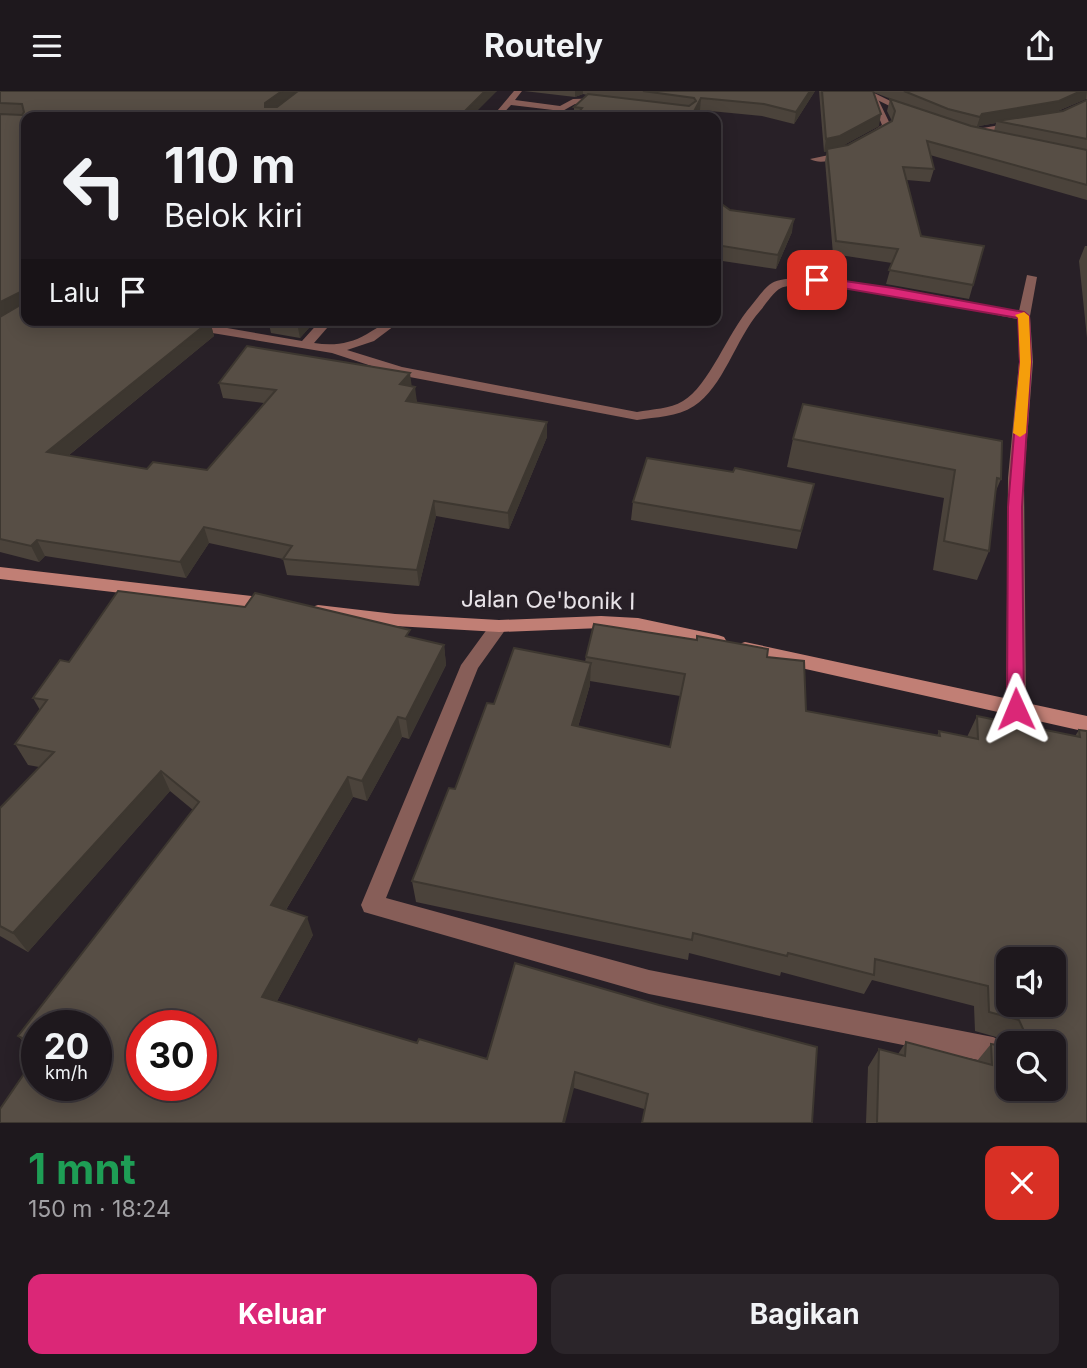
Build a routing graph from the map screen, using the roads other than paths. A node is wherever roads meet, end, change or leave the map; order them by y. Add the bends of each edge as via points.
1 (518, 91) edge
2 (863, 91) edge
3 (873, 97) junction
4 (508, 102) junction
5 (621, 103) edge
6 (559, 108) junction
7 (500, 112) edge
8 (553, 112) edge
9 (916, 115) edge
10 (1031, 122) edge
11 (959, 128) edge
12 (969, 131) junction
13 (998, 138) edge
14 (815, 159) dead end
15 (1031, 277) dead end
16 (1024, 316) junction
17 (193, 326) edge
18 (322, 326) edge
19 (387, 326) edge
20 (305, 345) junction
21 (334, 350) junction
22 (0, 573) edge
23 (499, 626) junction
24 (1016, 709) junction
25 (1087, 724) edge
26 (993, 1050) edge

1 - 4 street
2 - 3 street
3 - 9 street
3 - 14 street via 887,126 831,157
4 - 6 street
4 - 7 street
5 - 6 street via 583,100
6 - 8 street
10 - 12 street
11 - 12 street
12 - 13 street
15 - 16 street
16 - 21 street via 825,281 786,282 775,286 741,325 704,391 670,411 638,416 399,371
16 - 24 street via 1026,362 1015,507
17 - 20 street
18 - 20 street
19 - 21 street via 370,338
20 - 21 street
22 - 23 street, Jalan Oe'bonik I via 395,620
23 - 24 street, Jalan Oe'bonik I via 638,624
23 - 26 street via 470,665 372,905 649,982
24 - 25 street, Jalan Oe'bonik I

